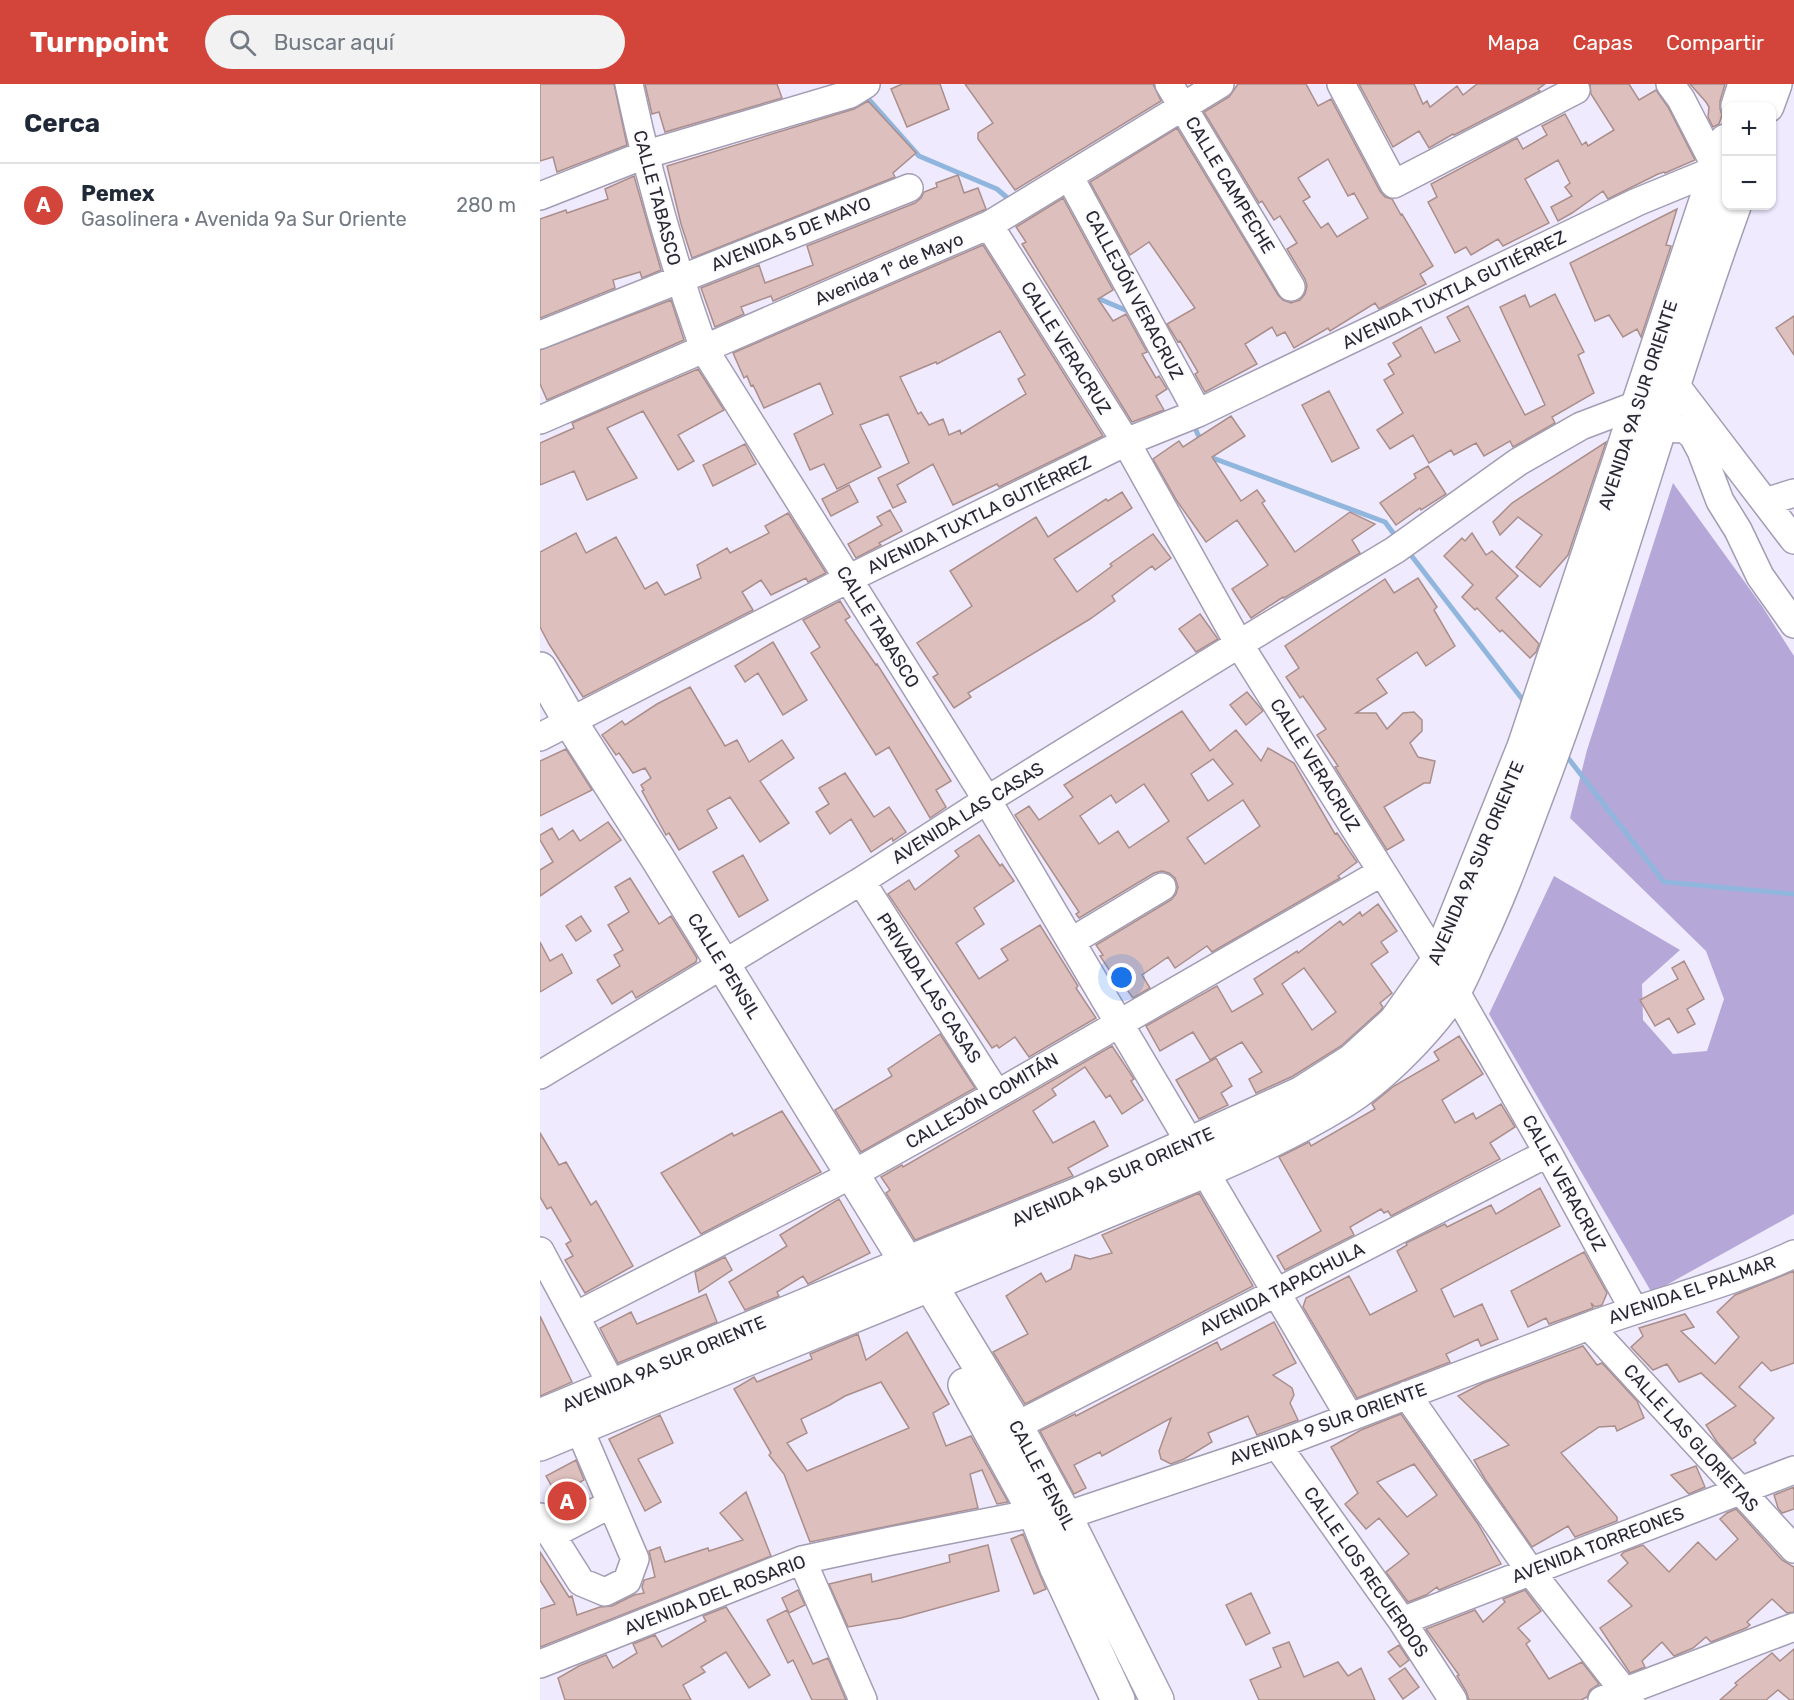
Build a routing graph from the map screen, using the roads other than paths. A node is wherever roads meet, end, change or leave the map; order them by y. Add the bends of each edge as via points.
1 (629, 84) edge
2 (1169, 84) edge
3 (1220, 84) edge
4 (1341, 84) edge
5 (1670, 84) edge
6 (1745, 84) edge
7 (1775, 84) edge
8 (1574, 87) edge
9 (858, 89) edge
10 (1739, 102) edge
11 (1768, 102) edge
12 (1184, 106) junction
13 (644, 155) junction
14 (1722, 155) edge
15 (1070, 176) junction
16 (909, 188) dead end
17 (540, 196) edge
18 (1732, 210) edge
19 (1006, 215) junction
20 (679, 279) junction
21 (1291, 287) dead end
22 (1689, 292) junction
23 (540, 335) edge
24 (704, 349) junction
25 (1674, 383) junction
26 (1195, 414) junction
27 (1649, 416) junction
28 (540, 420) edge
29 (1126, 442) junction
30 (1794, 493) edge
31 (1765, 502) junction
32 (1794, 540) edge
33 (848, 579) junction
34 (1794, 624) edge
35 (1239, 644) junction
36 (540, 669) edge
37 (571, 723) junction
38 (540, 737) edge
39 (1537, 755) junction
40 (987, 800) junction
41 (1382, 872) junction
42 (861, 881) junction
43 (1162, 887) dead end
44 (1072, 941) junction
45 (1438, 961) junction
46 (722, 963) junction
47 (1455, 990) junction
48 (1120, 1022) junction
49 (540, 1075) edge
50 (997, 1094) junction
51 (1548, 1153) junction
52 (1197, 1156) junction
53 (854, 1174) junction
54 (540, 1251) edge
55 (1794, 1254) edge
56 (916, 1281) junction
57 (1275, 1292) junction
58 (1634, 1310) junction
59 (575, 1317) junction
60 (1589, 1326) junction
61 (612, 1385) junction
62 (1407, 1395) junction
63 (540, 1416) edge
64 (1349, 1416) junction
65 (1016, 1426) junction
66 (579, 1428) junction
67 (540, 1444) edge
68 (1277, 1445) junction
69 (1794, 1470) edge
70 (1738, 1490) junction
71 (611, 1504) junction
72 (1050, 1514) junction
73 (546, 1526) edge
74 (1794, 1549) edge
75 (802, 1560) junction
76 (1531, 1572) junction
77 (1402, 1621) junction
78 (1794, 1627) edge
79 (540, 1664) edge
80 (1619, 1697) edge
81 (863, 1700) edge
82 (1118, 1700) edge
83 (1157, 1700) edge
84 (1453, 1700) edge

1 - 13 street, CALLE TABASCO
2 - 12 street, CALLE CAMPECHE
3 - 12 street, Avenida 1º de Mayo
4 - 8 street via 1394,184
5 - 14 street
6 - 10 main road
7 - 11 main road
9 - 13 street
12 - 15 street, Avenida 1º de Mayo
12 - 21 street, CALLE CAMPECHE
13 - 17 street
13 - 20 street, CALLE TABASCO
14 - 22 main road, AVENIDA 9A SUR ORIENTE
14 - 26 street, AVENIDA TUXTLA GUTIÉRREZ via 1637,202
15 - 19 street, Avenida 1º de Mayo
15 - 26 street, CALLEJÓN VERACRUZ
16 - 20 street, AVENIDA 5 DE MAYO
18 - 22 main road, AVENIDA 9A SUR ORIENTE
19 - 24 street, Avenida 1º de Mayo
19 - 29 street, CALLE VERACRUZ
20 - 23 street, AVENIDA 5 DE MAYO
20 - 24 street, CALLE TABASCO
22 - 25 main road, AVENIDA 9A SUR ORIENTE
22 - 27 main road, AVENIDA 9A SUR ORIENTE
24 - 28 street, Avenida 1º de Mayo
24 - 33 street, CALLE TABASCO
25 - 27 main road, AVENIDA 9A SUR ORIENTE
25 - 31 street
26 - 29 street, AVENIDA TUXTLA GUTIÉRREZ
27 - 34 street via 1685,429 1693,436 1720,501 1760,576
27 - 35 street, AVENIDA LAS CASAS via 1581,426 1518,462 1395,550
27 - 39 main road, AVENIDA 9A SUR ORIENTE
29 - 33 street, AVENIDA TUXTLA GUTIÉRREZ
29 - 35 street, CALLE VERACRUZ
30 - 31 street
31 - 32 street
33 - 37 street, AVENIDA TUXTLA GUTIÉRREZ
33 - 40 street, CALLE TABASCO
35 - 40 street, AVENIDA LAS CASAS
35 - 41 street, CALLE VERACRUZ
36 - 37 main road, CALLE PENSIL
37 - 38 street, AVENIDA TUXTLA GUTIÉRREZ
37 - 46 main road, CALLE PENSIL
39 - 45 main road, AVENIDA 9A SUR ORIENTE
39 - 47 main road, AVENIDA 9A SUR ORIENTE via 1484,928
40 - 42 street, AVENIDA LAS CASAS
40 - 44 street, CALLE TABASCO
41 - 45 street, CALLE VERACRUZ
41 - 48 street, CALLEJÓN COMITÁN
42 - 46 street, AVENIDA LAS CASAS
42 - 50 street, PRIVADA LAS CASAS
43 - 44 street
44 - 48 street, CALLE TABASCO
45 - 47 street, CALLE VERACRUZ
45 - 52 main road, AVENIDA 9A SUR ORIENTE via 1395,1022 1352,1061
46 - 49 street, AVENIDA LAS CASAS
46 - 53 main road, CALLE PENSIL
47 - 51 street, CALLE VERACRUZ
47 - 52 main road, AVENIDA 9A SUR ORIENTE via 1385,1070 1345,1101 1281,1136
48 - 50 street, CALLEJÓN COMITÁN
48 - 52 street, CALLE TABASCO
50 - 53 street, CALLEJÓN COMITÁN
51 - 57 street, AVENIDA TAPACHULA
51 - 58 street, CALLE VERACRUZ
52 - 56 main road, AVENIDA 9A SUR ORIENTE via 1079,1194
52 - 57 street, CALLE TABASCO
53 - 56 main road, CALLE PENSIL
53 - 59 street, CALLEJÓN COMITÁN
54 - 59 street
55 - 58 street, AVENIDA EL PALMAR via 1743,1276
56 - 61 main road, AVENIDA 9A SUR ORIENTE
56 - 65 main road, CALLE PENSIL
56 - 66 main road, AVENIDA 9A SUR ORIENTE
56 - 72 main road, CALLE PENSIL via 987,1422
57 - 64 street, CALLE TABASCO
57 - 65 street, AVENIDA TAPACHULA
58 - 60 street, AVENIDA EL PALMAR
59 - 61 street
60 - 62 street, AVENIDA 9 SUR ORIENTE
60 - 70 street, CALLE LAS GLORIETAS
61 - 63 main road, AVENIDA 9A SUR ORIENTE
62 - 64 street, AVENIDA 9 SUR ORIENTE
62 - 76 street
64 - 68 street, AVENIDA 9 SUR ORIENTE
65 - 72 main road, CALLE PENSIL
66 - 67 main road, AVENIDA 9A SUR ORIENTE
66 - 71 street
68 - 72 street, AVENIDA 9 SUR ORIENTE
68 - 77 street, CALLE LOS RECUERDOS
69 - 70 street, AVENIDA TORREONES
70 - 74 street, CALLE LAS GLORIETAS
70 - 76 street, AVENIDA TORREONES
71 - 73 street
71 - 73 street via 634,1559 627,1581 605,1592 581,1582
72 - 75 street, AVENIDA DEL ROSARIO
72 - 82 main road, CALLE PENSIL via 1056,1566
72 - 83 main road, CALLE PENSIL
75 - 79 street, AVENIDA DEL ROSARIO
75 - 81 street
76 - 77 street, AVENIDA TORREONES
76 - 80 street
77 - 84 street, CALLE LOS RECUERDOS
78 - 80 street

